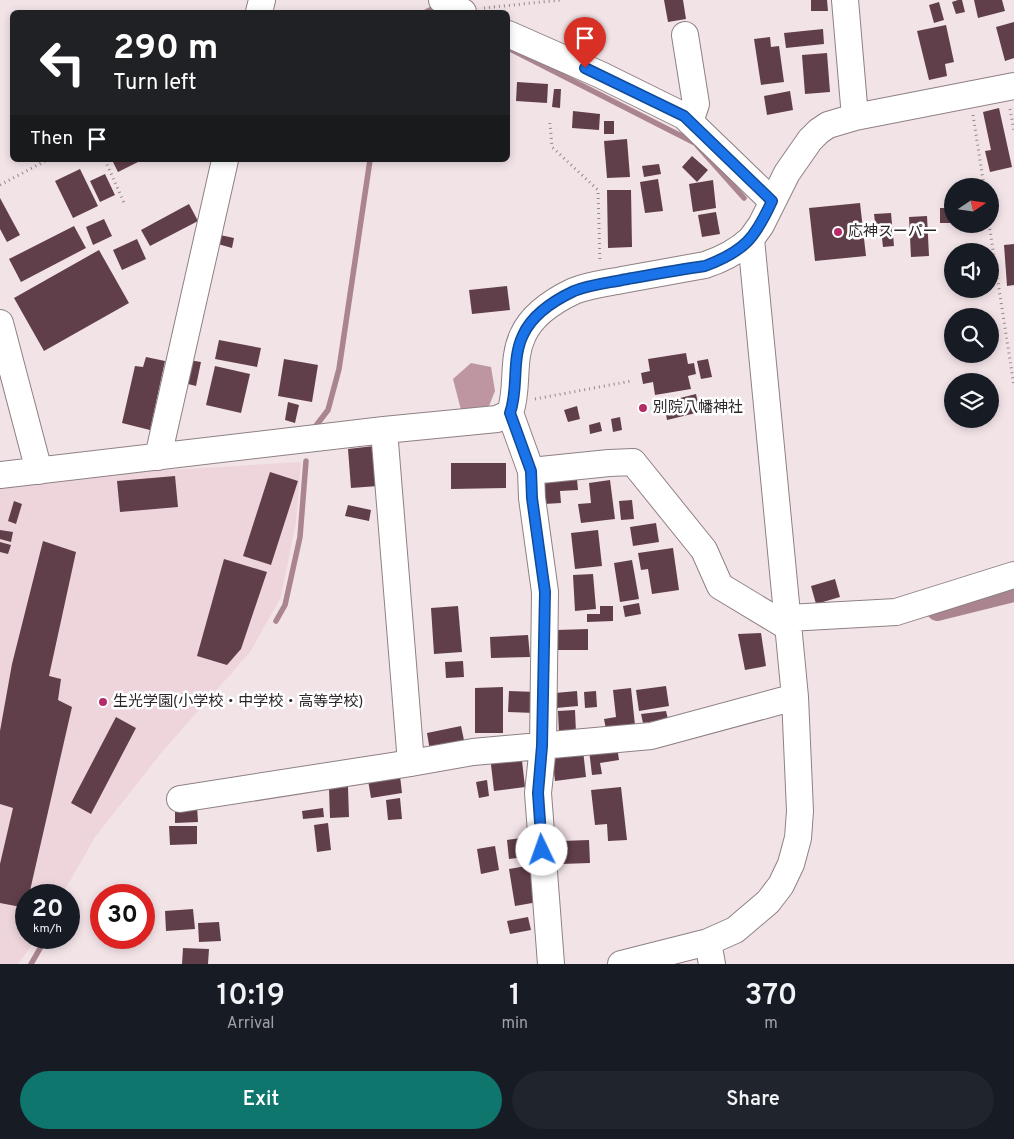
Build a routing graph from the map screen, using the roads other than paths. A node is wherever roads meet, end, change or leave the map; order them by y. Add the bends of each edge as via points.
1 (845, 0) edge
2 (510, 35) edge
3 (685, 35) dead end
4 (1014, 86) edge
5 (855, 117) junction
6 (690, 122) junction
7 (225, 162) edge
8 (772, 201) junction
9 (751, 239) junction
10 (0, 323) edge
11 (512, 408) junction
12 (384, 430) junction
13 (158, 457) junction
14 (39, 470) junction
15 (531, 471) junction
16 (0, 475) edge
17 (1014, 575) edge
18 (788, 622) junction
19 (794, 697) junction
20 (542, 746) junction
21 (411, 764) junction
22 (180, 799) dead end
23 (710, 953) edge
24 (551, 964) edge
25 (621, 964) edge

1 - 5 street
2 - 6 street via 601,75 684,116
3 - 6 street via 696,104
4 - 5 street
5 - 8 street via 819,130 798,156
6 - 8 street
7 - 13 street
8 - 9 street
9 - 11 street via 721,260 705,266 575,290 553,303 537,315 523,334 516,358
9 - 18 street
10 - 14 street
11 - 12 street via 497,419
11 - 15 street
12 - 13 street
12 - 21 street
13 - 14 street
14 - 16 street
15 - 18 street via 633,462 704,550 720,586
15 - 20 street via 545,592
17 - 18 street via 896,612
18 - 19 street
19 - 20 street via 651,736
19 - 23 street via 800,811 798,838 791,864 768,902
20 - 21 street via 473,752
20 - 24 street via 538,793
21 - 22 street
23 - 25 street

